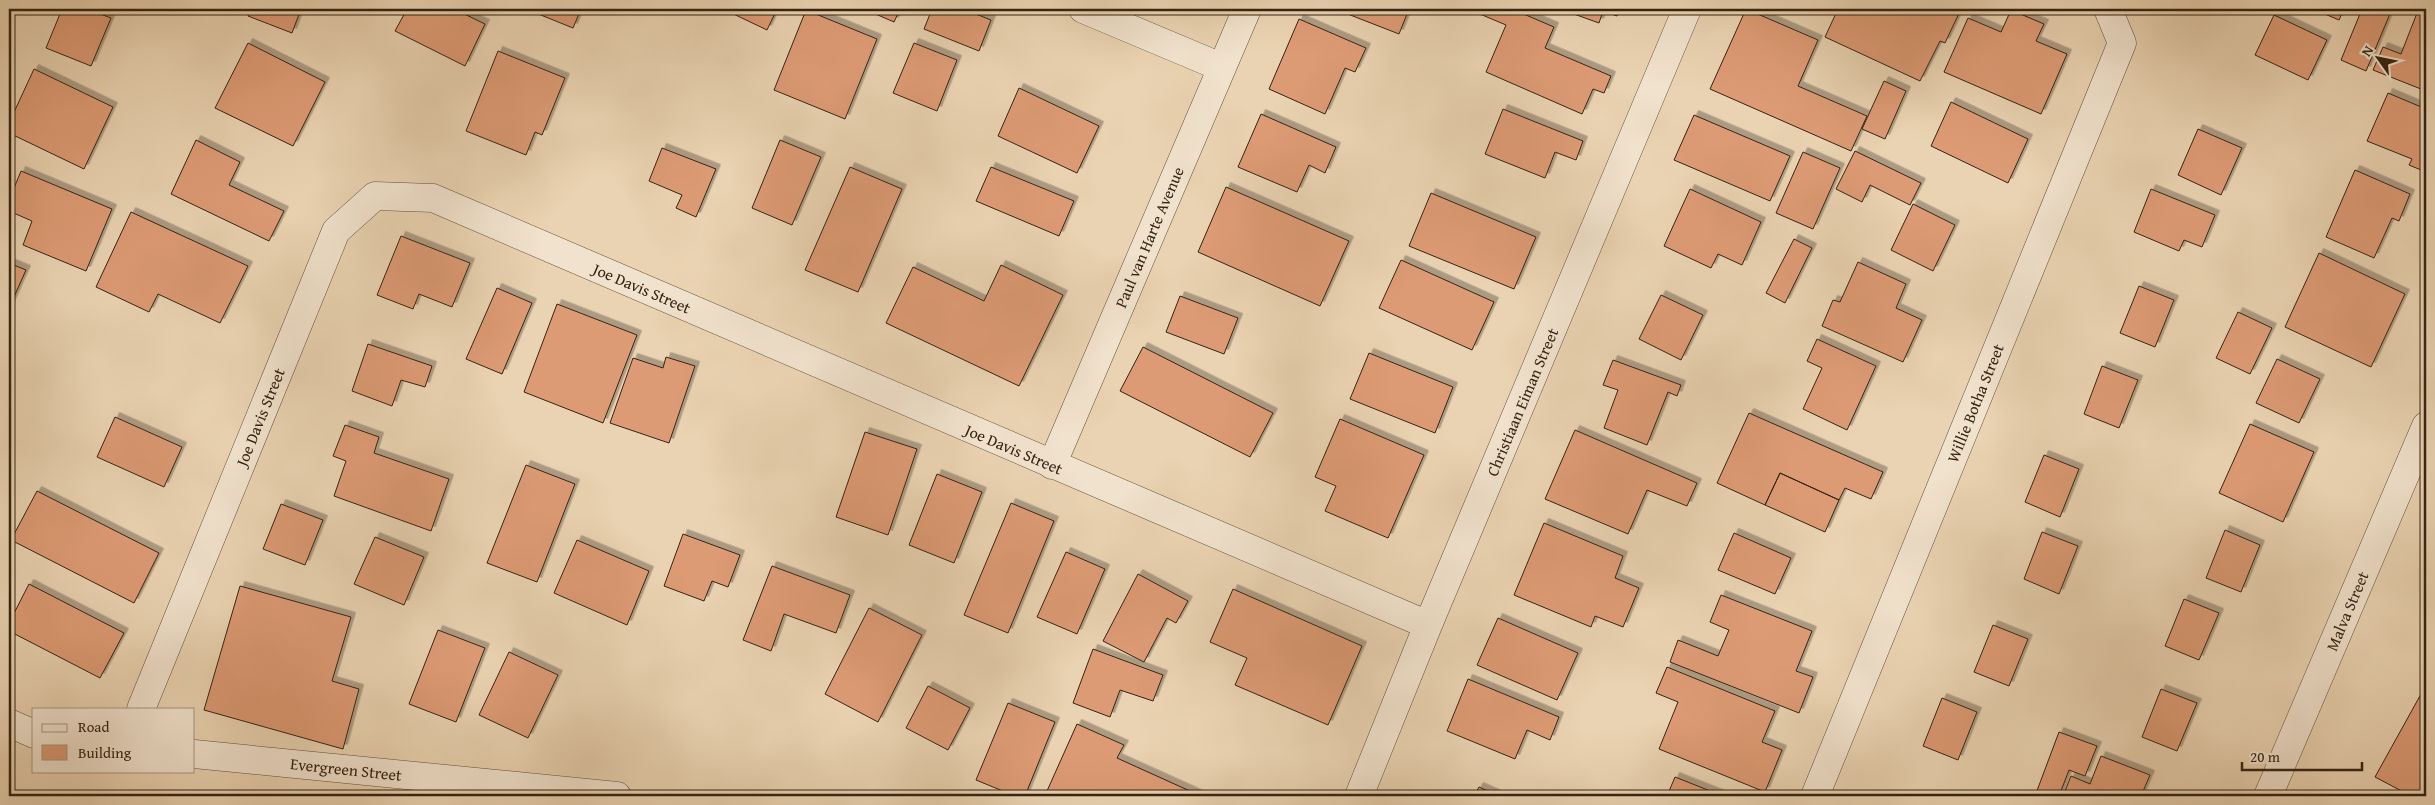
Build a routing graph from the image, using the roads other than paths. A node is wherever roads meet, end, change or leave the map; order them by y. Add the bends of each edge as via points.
1 (1083, 9) edge
2 (1247, 9) edge
3 (1687, 9) edge
4 (2108, 9) edge
5 (1221, 67) junction
6 (2426, 426) edge
7 (1052, 465) junction
8 (1428, 625) junction
9 (141, 708) edge
10 (9, 724) edge
11 (32, 733) edge
12 (195, 754) edge
13 (618, 796) edge
14 (1359, 796) edge
15 (1815, 796) edge
16 (2268, 796) edge

1 - 5 street
2 - 5 street, Paul van Harte Avenue
3 - 8 street, Christiaan Eiman Street
4 - 15 street, Willie Botha Street via 2122,43
5 - 7 street, Paul van Harte Avenue
6 - 16 street, Malva Street
7 - 8 street, Joe Davis Street
7 - 9 street, Joe Davis Street via 432,198 375,196 336,231
8 - 14 street, Christiaan Eiman Street
10 - 11 street
12 - 13 street, Evergreen Street

